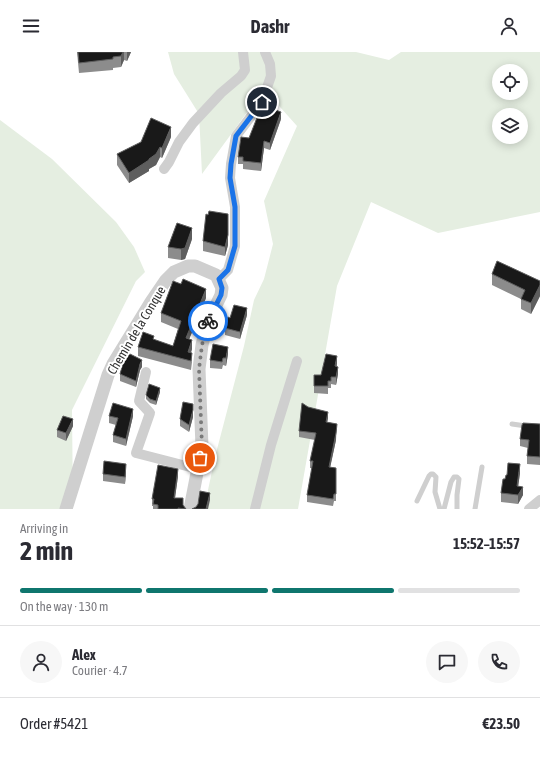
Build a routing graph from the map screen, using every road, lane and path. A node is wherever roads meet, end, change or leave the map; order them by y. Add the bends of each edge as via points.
1 (242, 52) edge
2 (265, 52) edge
3 (164, 169) dead end
4 (219, 279) junction
5 (297, 361) dead end
6 (146, 372) dead end
7 (512, 424) dead end
8 (540, 428) edge
9 (482, 467) dead end
10 (198, 469) junction
11 (540, 500) edge
12 (417, 501) dead end
13 (66, 509) edge
14 (190, 509) edge
15 (255, 509) edge
16 (440, 509) edge
17 (444, 509) edge
18 (457, 509) edge
19 (475, 509) edge
20 (530, 509) edge

1 - 3 street via 245,70 193,123 178,142
2 - 4 street via 271,76 262,102 236,136 230,178 235,207 235,246 228,270
4 - 10 street via 221,295 207,324 199,369 202,447
4 - 13 street, Chemin de la Conque via 212,273 188,266 174,272 151,302 108,375
5 - 15 street via 271,445
6 - 10 street via 139,401 150,413 136,453
7 - 8 lane
9 - 19 lane
10 - 14 street
11 - 20 street
12 - 16 lane via 429,476 433,474 436,477 435,492
17 - 18 lane via 454,477 459,479

